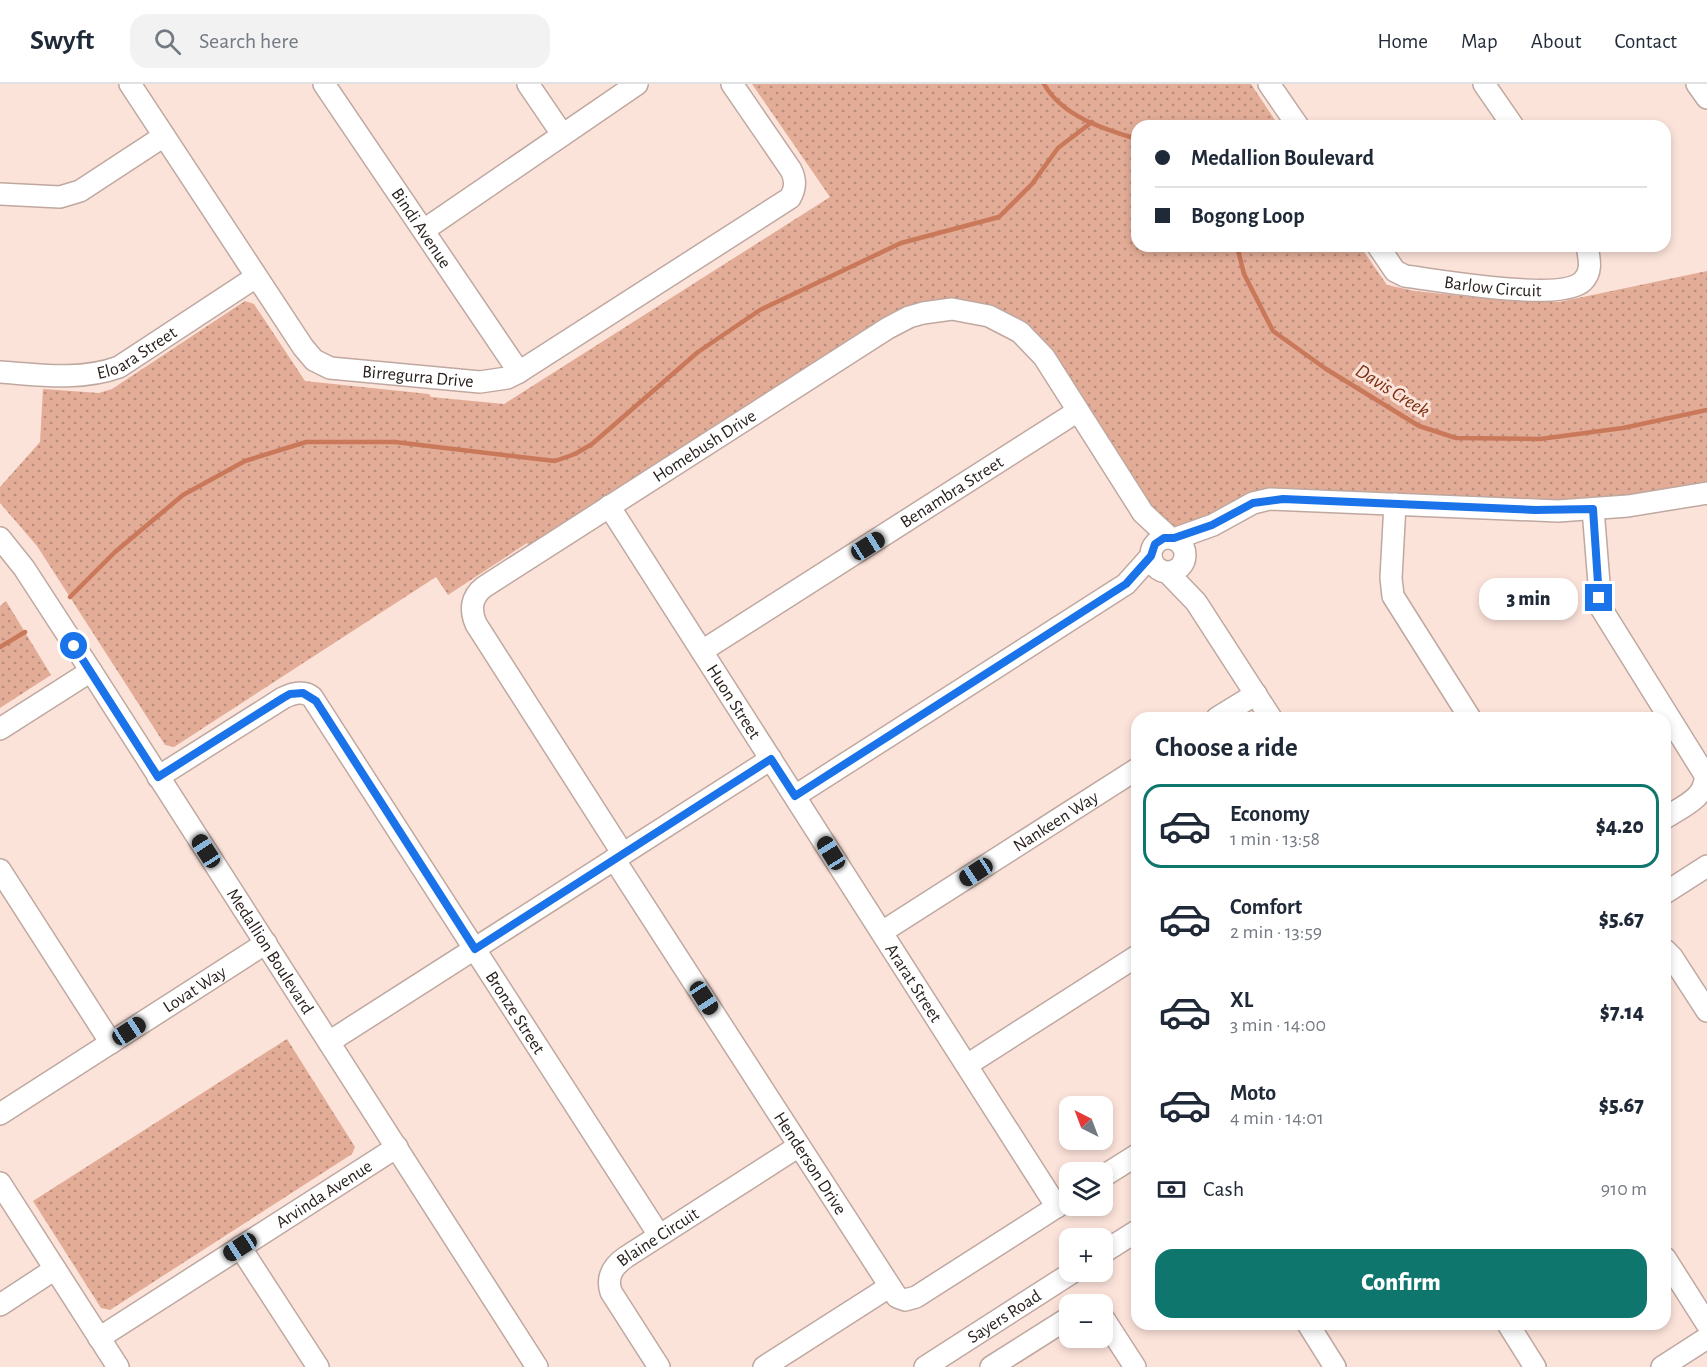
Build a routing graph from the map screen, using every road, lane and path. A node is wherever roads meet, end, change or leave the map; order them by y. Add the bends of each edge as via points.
1 (130, 84) edge
2 (324, 84) edge
3 (528, 84) edge
4 (637, 84) edge
5 (732, 84) edge
6 (1269, 84) edge
7 (1484, 84) edge
8 (1697, 84) edge
9 (1707, 98) edge
10 (1294, 120) edge
11 (1509, 120) edge
12 (562, 134) junction
13 (164, 136) junction
14 (0, 194) edge
15 (424, 230) junction
16 (1382, 252) edge
17 (1588, 252) edge
18 (256, 277) junction
19 (0, 372) edge
20 (519, 372) junction
21 (1078, 411) junction
22 (1707, 493) edge
23 (1395, 504) junction
24 (609, 506) junction
25 (1593, 509) junction
26 (0, 538) edge
27 (1168, 555) junction
28 (702, 651) junction
29 (91, 670) junction
30 (1256, 694) junction
31 (1227, 712) edge
32 (1267, 712) edge
33 (1466, 712) edge
34 (1666, 712) edge
35 (1671, 720) edge
36 (0, 729) edge
37 (771, 759) junction
38 (1131, 773) edge
39 (158, 777) junction
40 (795, 796) junction
41 (1671, 814) edge
42 (618, 857) junction
43 (1707, 866) edge
44 (0, 870) edge
45 (1671, 889) edge
46 (882, 932) junction
47 (266, 943) junction
48 (475, 949) junction
49 (1671, 956) edge
50 (1131, 960) edge
51 (1707, 1011) edge
52 (329, 1042) junction
53 (111, 1043) junction
54 (967, 1065) junction
55 (0, 1114) edge
56 (800, 1146) junction
57 (397, 1147) junction
58 (1131, 1159) edge
59 (1113, 1171) edge
60 (0, 1183) edge
61 (1059, 1197) edge
62 (1059, 1206) edge
63 (659, 1235) junction
64 (1131, 1235) edge
65 (1113, 1246) edge
66 (240, 1247) junction
67 (1671, 1267) edge
68 (55, 1269) junction
69 (1059, 1281) edge
70 (889, 1287) junction
71 (0, 1305) edge
72 (1059, 1324) edge
73 (1707, 1324) edge
74 (1312, 1330) edge
75 (1512, 1330) edge
76 (1113, 1333) edge
77 (99, 1338) junction
78 (1707, 1338) edge
79 (928, 1365) edge
80 (118, 1367) edge
81 (318, 1367) edge
82 (537, 1367) edge
83 (659, 1367) edge
84 (764, 1367) edge
85 (992, 1367) edge
86 (1135, 1367) edge
87 (1335, 1367) edge
88 (1535, 1367) edge
89 (1662, 1367) edge

1 - 13 street, Birregurra Drive
2 - 15 street, Bindi Avenue
3 - 12 street
4 - 12 street
5 - 20 street, Birregurra Drive via 791,170 795,187 790,198
6 - 10 street
7 - 11 street
8 - 9 street
12 - 15 street
13 - 14 street via 69,196
13 - 18 street, Birregurra Drive
15 - 20 street, Bindi Avenue
16 - 17 street, Barlow Circuit via 1395,271 1405,276 1543,291 1583,281 1590,266
18 - 19 street, Eloara Street via 119,367 102,374
18 - 20 street, Birregurra Drive via 303,347 314,360 330,368 480,382
21 - 24 street, Homebush Drive via 1036,348 1009,325 966,310 923,313 888,328
21 - 27 street, Homebush Drive
21 - 28 street, Benambra Street
22 - 25 street
23 - 25 street
23 - 27 street via 1270,499 1245,506
23 - 33 street via 1393,596
24 - 28 street, Huon Street
24 - 42 street, Homebush Drive via 484,587 475,597 472,609 486,641
25 - 34 street via 1601,608
26 - 29 street, Medallion Boulevard
27 - 30 street, Homebush Drive
27 - 40 street
28 - 37 street, Huon Street
29 - 36 street
29 - 39 street, Medallion Boulevard
30 - 31 street
30 - 32 street, Homebush Drive
35 - 41 street via 1705,775 1705,783 1700,794
37 - 40 street, Ararat Street
37 - 42 street, Huon Street
38 - 46 street, Nankeen Way
39 - 47 street, Medallion Boulevard
39 - 48 street, Bronze Street via 283,698 308,694
40 - 46 street, Ararat Street
42 - 48 street, Huon Street
42 - 56 street, Henderson Drive
43 - 45 street
44 - 53 street
46 - 54 street, Ararat Street
47 - 52 street, Medallion Boulevard
47 - 53 street, Lovat Way
48 - 52 street, Huon Street
48 - 63 street, Bronze Street
49 - 51 street
50 - 54 street
52 - 57 street, Medallion Boulevard
53 - 55 street, Lovat Way
54 - 61 street, Ararat Street
56 - 63 street, Blaine Circuit
56 - 70 street, Henderson Drive
57 - 66 street, Arvinda Avenue
57 - 82 street, Medallion Boulevard
58 - 59 street
60 - 68 street
62 - 70 street via 916,1297 900,1299
63 - 83 street, Blaine Circuit via 618,1263 609,1279 611,1292
64 - 65 street
66 - 77 street, Arvinda Avenue
66 - 81 street
67 - 73 street
68 - 71 street
68 - 77 street
69 - 79 street, Sayers Road
70 - 84 street
72 - 85 street
74 - 87 street
75 - 88 street
76 - 86 street
77 - 80 street
78 - 89 street

